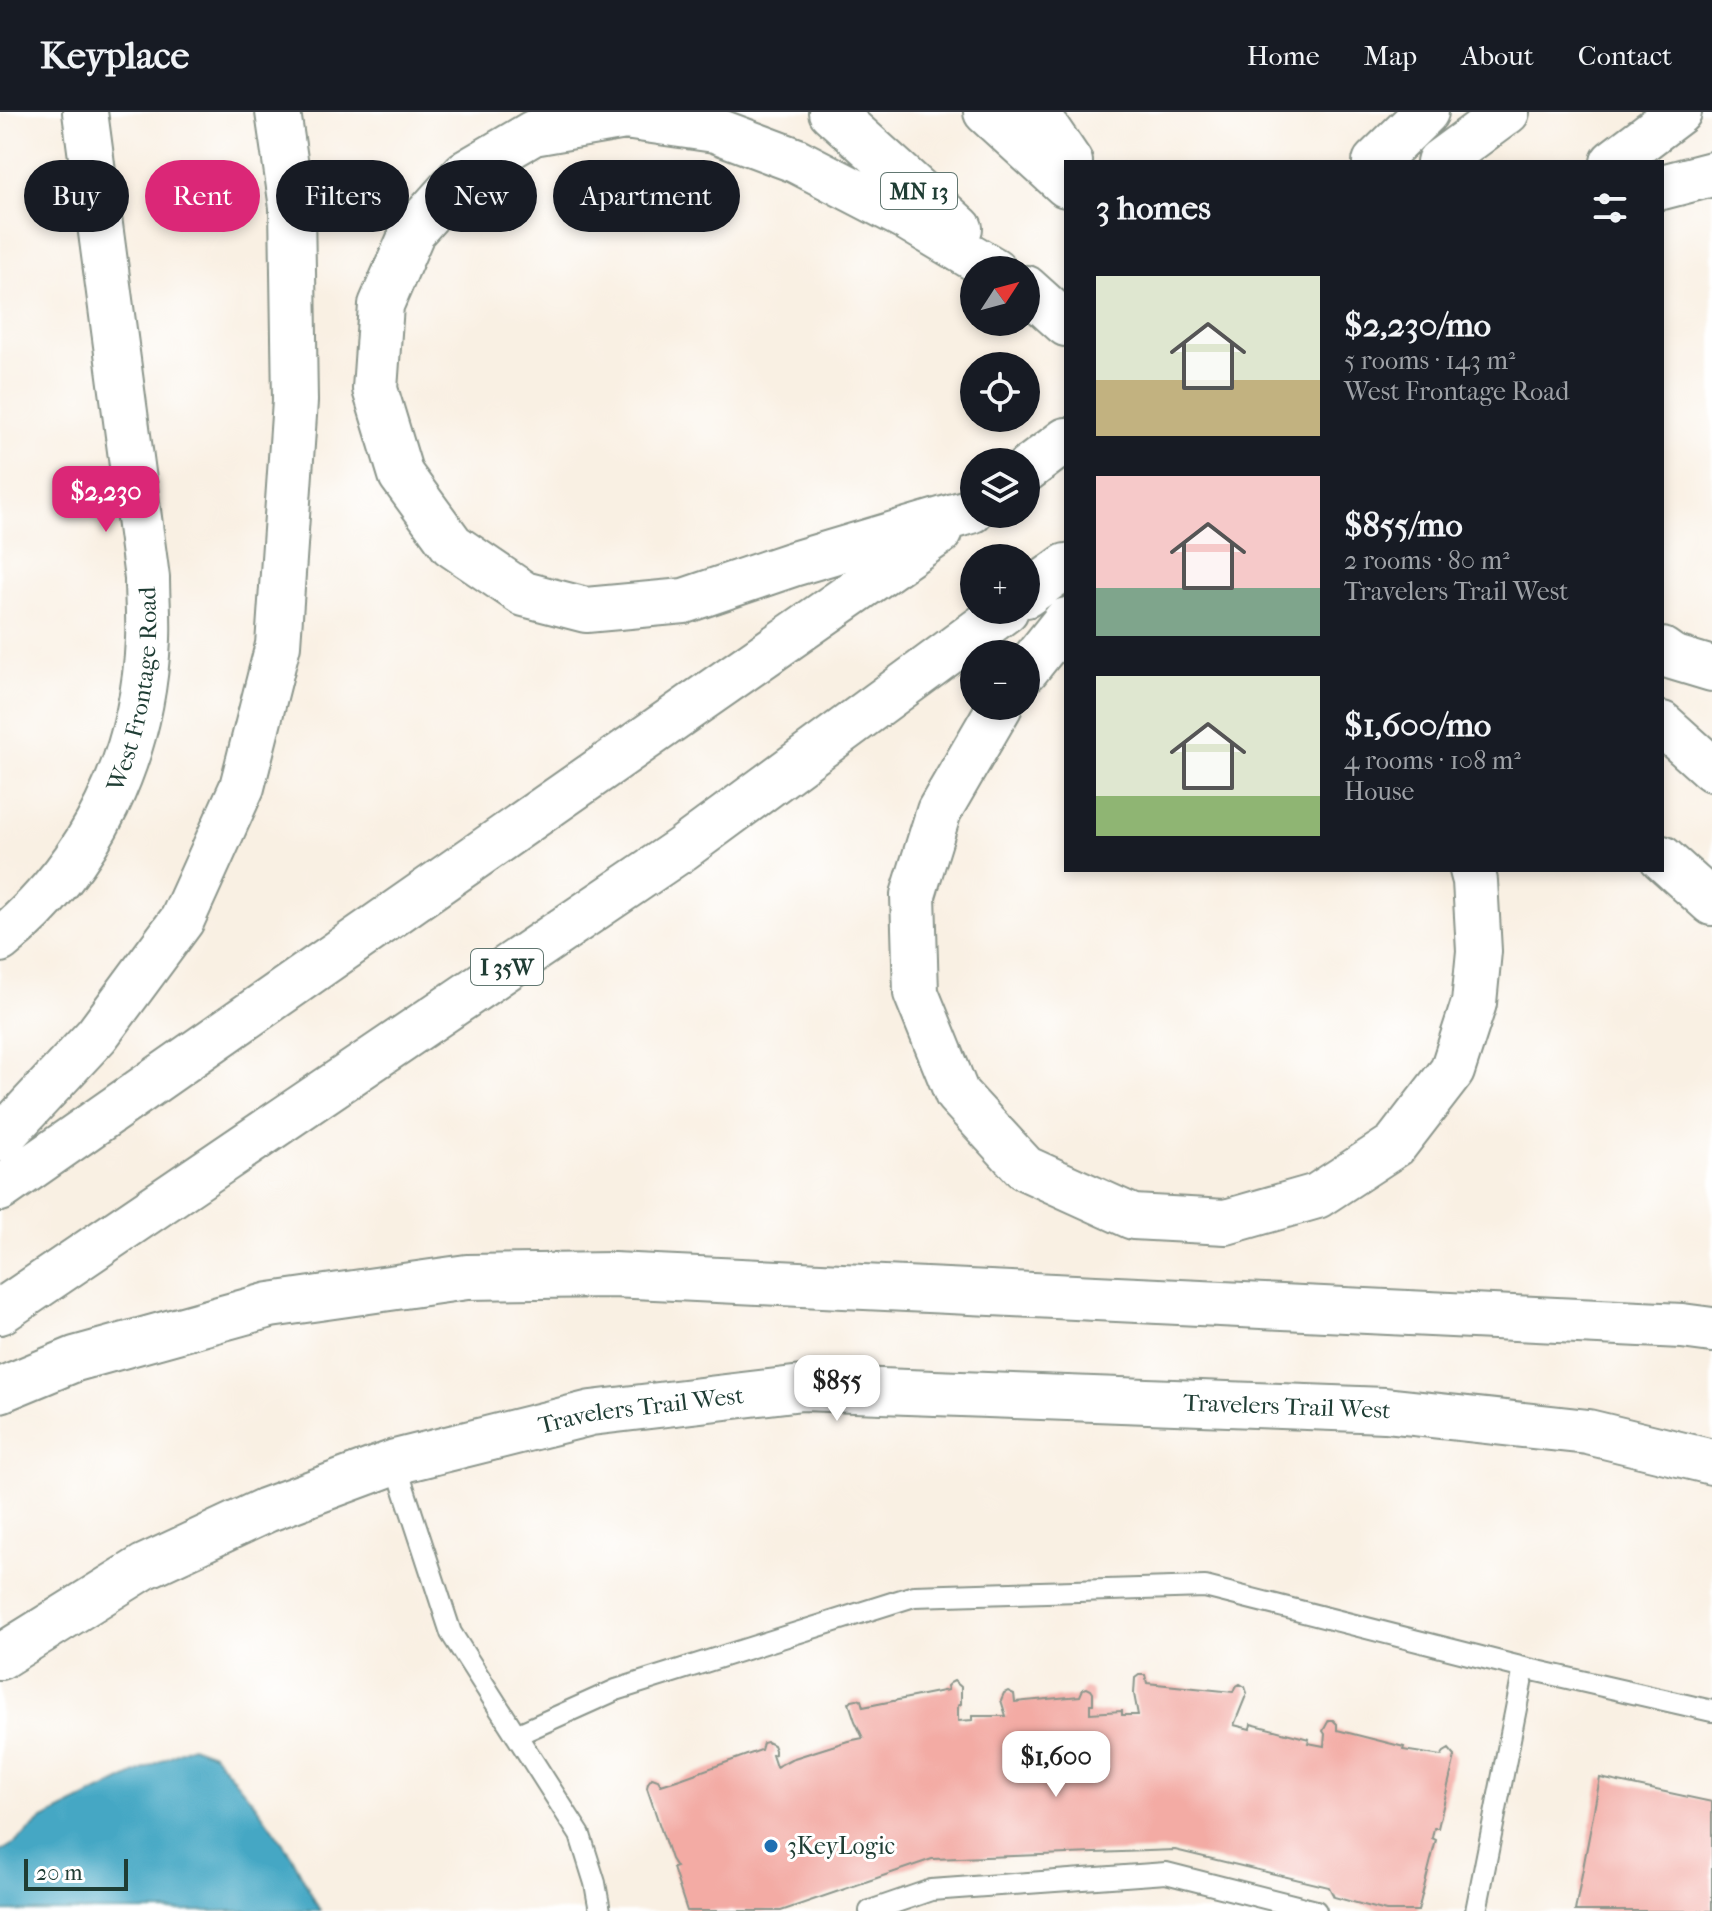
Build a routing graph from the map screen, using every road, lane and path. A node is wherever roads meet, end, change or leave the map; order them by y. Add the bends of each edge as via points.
1 (85, 112) edge
2 (278, 112) edge
3 (831, 112) edge
4 (986, 112) edge
5 (1036, 112) edge
6 (1426, 112) edge
7 (1507, 112) edge
8 (1679, 112) edge
9 (1069, 160) edge
10 (1377, 160) edge
11 (1442, 160) edge
12 (1616, 160) edge
13 (1712, 174) edge
14 (1064, 183) edge
15 (1664, 186) edge
16 (973, 256) edge
17 (989, 256) edge
18 (1040, 302) edge
19 (1064, 322) edge
20 (1064, 442) edge
21 (1040, 460) edge
22 (960, 514) edge
23 (960, 518) edge
24 (1064, 567) edge
25 (1040, 585) edge
26 (1064, 622) edge
27 (987, 624) edge
28 (1664, 651) edge
29 (1040, 652) edge
30 (1712, 669) edge
31 (992, 720) edge
32 (1664, 726) edge
33 (1712, 769) edge
34 (1664, 860) edge
35 (1473, 872) edge
36 (1712, 903) edge
37 (0, 940) edge
38 (0, 1139) edge
39 (0, 1189) edge
40 (0, 1312) edge
41 (1712, 1330) edge
42 (0, 1390) edge
43 (395, 1462) junction
44 (1712, 1462) edge
45 (0, 1657) edge
46 (1524, 1668) junction
47 (1712, 1711) edge
48 (516, 1735) junction
49 (600, 1911) edge
50 (870, 1911) edge
51 (1316, 1911) edge
52 (1476, 1911) edge

1 - 37 main road, West Frontage Road via 147,578 148,639 129,754 101,819 66,873
2 - 38 main road via 292,207 295,401 278,645 242,787 182,920 97,1035
3 - 17 main road, MN 13
4 - 14 main road
5 - 9 main road
6 - 10 main road
7 - 11 main road
8 - 12 main road
13 - 15 main road
16 - 22 main road via 795,160 715,130 625,117 533,133 465,173 413,231 381,305 375,389 401,475 452,545 524,594 586,610 684,601
18 - 19 main road, MN 13
20 - 21 main road
23 - 39 main road
24 - 25 main road
26 - 29 main road
27 - 40 main road, I 35W via 682,849
28 - 30 main road
31 - 35 main road via 939,811 913,895 916,993 957,1094 1025,1168 1133,1217 1226,1222 1317,1196 1395,1145 1452,1071 1474,1003 1479,951
32 - 33 main road
34 - 36 main road
41 - 42 main road via 613,1275 467,1277 270,1305 75,1359
43 - 44 main road, Travelers Trail West via 591,1413 802,1388 1385,1410 1588,1432
43 - 45 main road, Travelers Trail West via 266,1510 144,1567
43 - 48 lane via 451,1633
46 - 47 lane
46 - 48 lane via 1205,1587 914,1596 616,1690
46 - 52 lane
48 - 49 lane via 580,1835
50 - 51 lane via 931,1890 1166,1873

